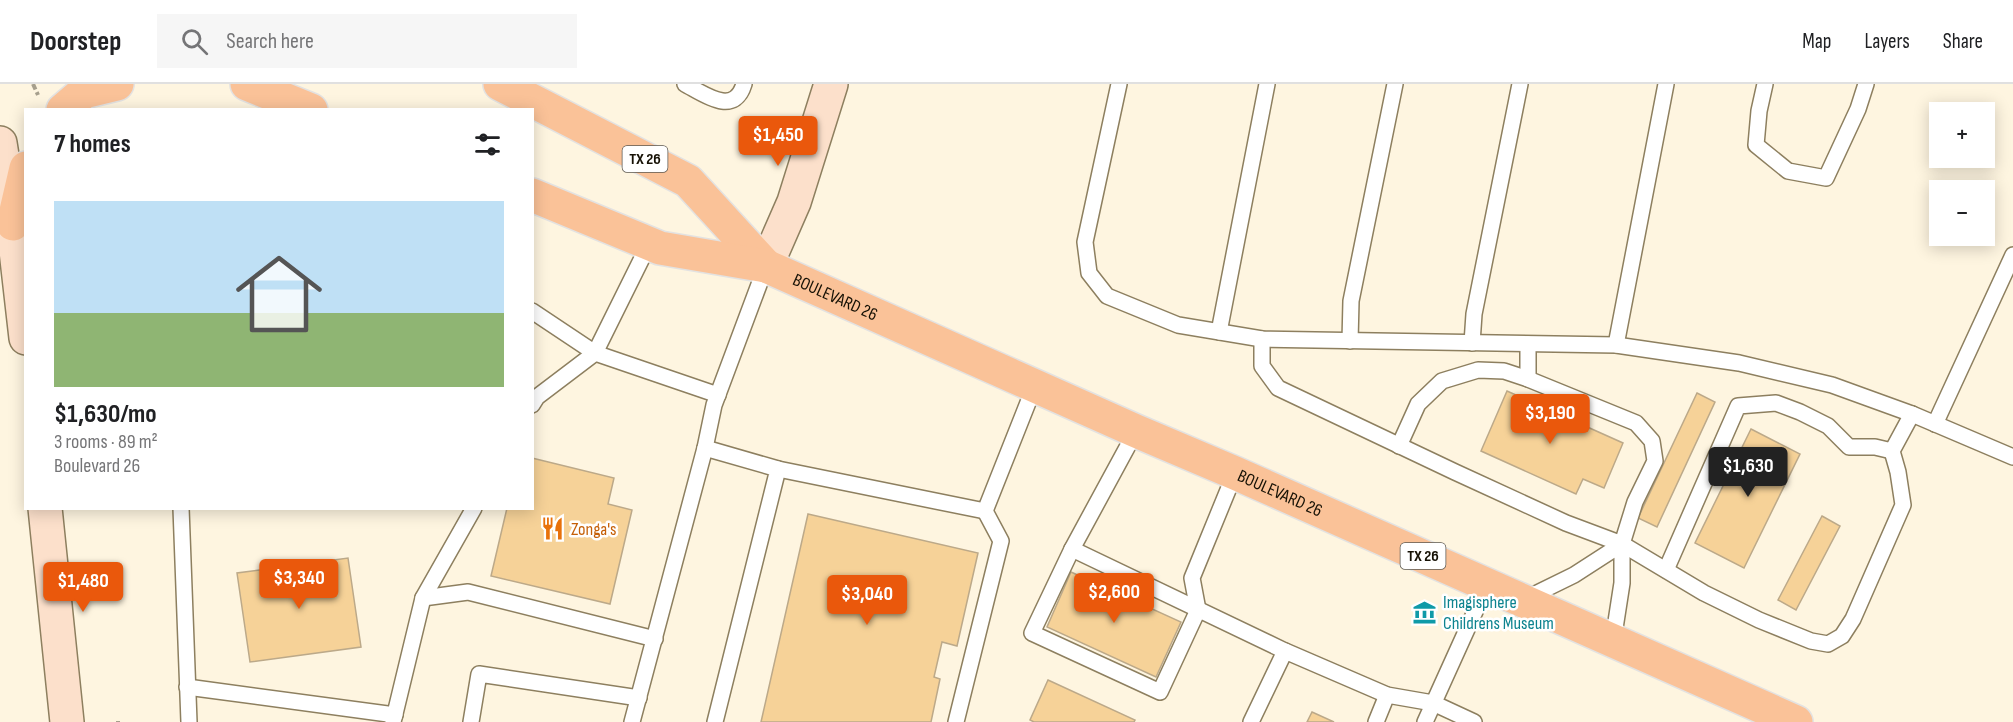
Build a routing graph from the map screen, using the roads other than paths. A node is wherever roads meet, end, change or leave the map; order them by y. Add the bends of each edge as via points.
1 (117, 84) edge
2 (247, 84) edge
3 (500, 84) edge
4 (685, 84) edge
5 (744, 84) edge
6 (831, 84) edge
7 (1119, 84) edge
8 (1267, 84) edge
9 (1395, 84) edge
10 (1520, 84) edge
11 (1666, 84) edge
12 (1765, 84) edge
13 (1866, 84) edge
14 (65, 108) edge
15 (306, 108) edge
16 (0, 145) edge
17 (24, 176) edge
18 (534, 196) edge
19 (12, 224) junction
20 (649, 244) junction
21 (2013, 255) edge
22 (766, 266) junction
23 (534, 312) edge
24 (24, 322) edge
25 (1218, 332) junction
26 (1262, 339) junction
27 (1350, 341) junction
28 (1472, 343) junction
29 (1528, 344) junction
30 (1616, 345) junction
31 (595, 353) junction
32 (1528, 379) junction
33 (1035, 385) junction
34 (718, 395) junction
35 (534, 402) edge
36 (1912, 414) junction
37 (1935, 424) junction
38 (1136, 431) junction
39 (1399, 446) junction
40 (705, 448) junction
41 (1892, 451) junction
42 (2013, 458) edge
43 (778, 469) junction
44 (1235, 473) junction
45 (45, 510) edge
46 (181, 510) edge
47 (473, 510) edge
48 (985, 511) junction
49 (1622, 544) junction
50 (1072, 549) junction
51 (1666, 570) junction
52 (1487, 585) junction
53 (423, 598) junction
54 (1523, 601) junction
55 (1198, 610) junction
56 (655, 639) junction
57 (1613, 641) junction
58 (1285, 651) junction
59 (187, 687) junction
60 (1388, 695) junction
61 (639, 698) junction
62 (1433, 703) junction
63 (1752, 713) edge
64 (394, 719) edge
65 (73, 721) edge
66 (189, 722) edge
67 (471, 722) edge
68 (633, 722) edge
69 (715, 722) edge
70 (956, 722) edge
71 (1251, 722) edge
72 (1376, 722) edge
73 (1425, 722) edge
74 (1474, 722) edge
75 (1796, 722) edge

1 - 14 main road via 84,92
2 - 15 main road
3 - 22 main road, BOULEVARD 26 / TX 26 via 688,181
4 - 5 lane via 718,102 731,100 742,92
6 - 22 main road via 794,202
7 - 25 lane via 1086,242 1089,273 1107,296 1178,325
8 - 25 lane
9 - 27 lane via 1351,301
10 - 28 lane via 1474,314
11 - 30 lane
12 - 13 lane via 1756,145 1788,171 1826,178
16 - 19 main road
17 - 19 main road
18 - 20 main road, BOULEVARD 26 / TX 26
19 - 24 main road
20 - 22 main road, BOULEVARD 26 / TX 26
20 - 31 lane
21 - 37 lane
22 - 33 main road, BOULEVARD 26 / TX 26
22 - 34 lane
23 - 31 lane
25 - 26 lane
26 - 27 lane
26 - 39 lane via 1262,366 1278,388
27 - 28 lane
28 - 29 lane
29 - 30 lane
29 - 32 lane
30 - 36 lane via 1739,363 1832,385
31 - 34 lane
31 - 35 lane
32 - 39 lane via 1504,371 1478,370 1442,381 1418,404
32 - 49 lane via 1636,423 1652,441 1655,461 1635,502
33 - 38 main road, BOULEVARD 26 / TX 26
33 - 48 lane
34 - 40 lane
36 - 37 lane
36 - 41 lane
37 - 42 lane
38 - 44 main road, BOULEVARD 26 / TX 26
38 - 50 lane
39 - 49 lane via 1566,523
40 - 43 lane
40 - 56 lane
41 - 51 lane via 1849,447 1828,426 1776,403 1738,406
41 - 51 lane via 1903,505 1853,619 1842,636 1828,644 1759,620
43 - 48 lane
43 - 69 lane
44 - 52 main road, BOULEVARD 26 / TX 26
44 - 55 lane via 1192,578
45 - 65 main road
46 - 59 lane
47 - 53 lane
48 - 70 lane via 1001,541
49 - 51 lane
49 - 54 lane via 1575,575
49 - 57 lane via 1622,583
50 - 55 lane
50 - 55 lane via 1032,633 1160,692
52 - 54 main road, BOULEVARD 26 / TX 26
52 - 62 lane
53 - 56 lane via 468,592
53 - 64 lane
54 - 57 main road, BOULEVARD 26 / TX 26
55 - 58 lane
56 - 61 lane
57 - 63 main road, BOULEVARD 26 / TX 26
58 - 60 lane
58 - 71 lane
59 - 64 lane
59 - 66 lane
60 - 62 lane
60 - 72 lane
61 - 67 lane via 479,674
61 - 68 lane
62 - 73 lane
62 - 74 lane
63 - 75 main road, BOULEVARD 26 / TX 26

